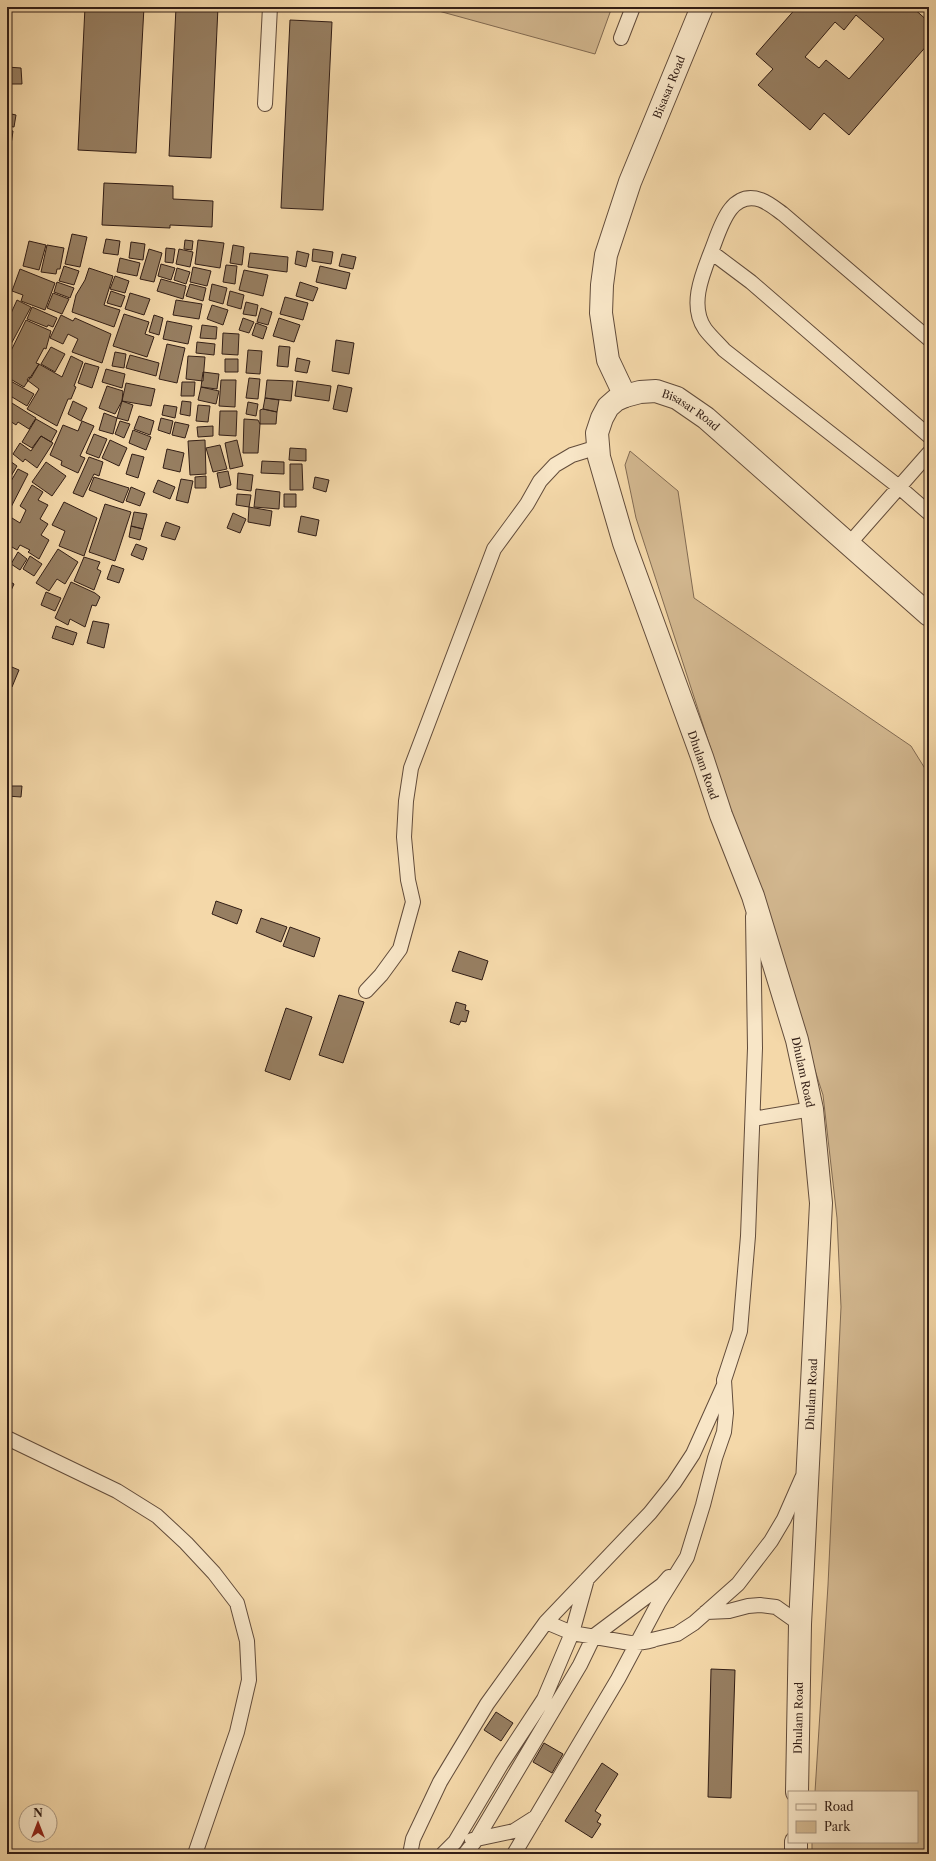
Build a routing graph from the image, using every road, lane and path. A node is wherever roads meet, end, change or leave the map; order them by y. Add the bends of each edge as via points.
1 (270, 7) edge
2 (633, 7) edge
3 (702, 7) edge
4 (621, 38) dead end
5 (265, 104) dead end
6 (711, 252) junction
7 (929, 339) edge
8 (625, 396) junction
9 (929, 436) edge
10 (598, 447) junction
11 (929, 453) edge
12 (899, 488) junction
13 (929, 514) edge
14 (848, 544) junction
15 (927, 609) edge
16 (753, 896) junction
17 (366, 991) dead end
18 (812, 1109) junction
19 (753, 1119) junction
20 (725, 1383) junction
21 (7, 1438) edge
22 (807, 1462) junction
23 (687, 1557) junction
24 (588, 1576) junction
25 (706, 1612) junction
26 (546, 1622) junction
27 (800, 1624) junction
28 (572, 1633) junction
29 (594, 1636) junction
30 (639, 1642) junction
31 (797, 1791) edge
32 (538, 1816) junction
33 (476, 1840) junction
34 (455, 1842) junction
35 (195, 1854) edge
36 (410, 1854) edge
37 (443, 1854) edge
38 (465, 1854) edge
39 (514, 1854) edge

1 - 5 lane
2 - 4 lane
3 - 8 street, Bisasar Road via 630,182 606,255 601,313 608,360
6 - 7 lane via 723,221 734,204 751,198 762,200 783,214
6 - 9 lane via 751,282
6 - 12 lane via 702,273 698,293 698,311 704,328 724,350
8 - 10 street, Dhulam Road via 612,403 602,418 597,433
8 - 14 street, Bisasar Road via 656,391 677,398 706,418
10 - 16 street, Dhulam Road via 607,489 624,543 721,816
10 - 17 lane via 572,455 555,465 540,481 527,504 494,549 411,768 404,837 412,902 400,949
11 - 12 lane
12 - 13 lane
12 - 14 lane
14 - 15 street, Bisasar Road
16 - 18 street, Dhulam Road via 797,1040
16 - 19 lane
18 - 19 lane
18 - 22 street, Dhulam Road via 821,1203
19 - 20 lane via 748,1236 740,1330
20 - 23 lane via 724,1432
20 - 24 lane via 693,1454 674,1483 650,1513
21 - 35 lane via 117,1491 157,1516 214,1573 237,1603 247,1641 249,1680 237,1732
22 - 25 lane via 798,1489 771,1541 738,1584
22 - 27 street, Dhulam Road
23 - 29 lane via 662,1584
23 - 30 lane via 659,1602
24 - 26 lane
24 - 28 lane
25 - 27 lane via 760,1605 776,1607
25 - 30 lane via 677,1634
26 - 28 lane
26 - 36 lane via 487,1704 461,1746 425,1813 413,1839
27 - 31 street, Dhulam Road
28 - 29 lane
28 - 34 lane via 544,1699
29 - 30 lane
29 - 33 lane via 580,1665
30 - 32 lane
32 - 33 lane via 514,1830
32 - 39 lane
33 - 34 lane
33 - 38 lane
34 - 37 lane

